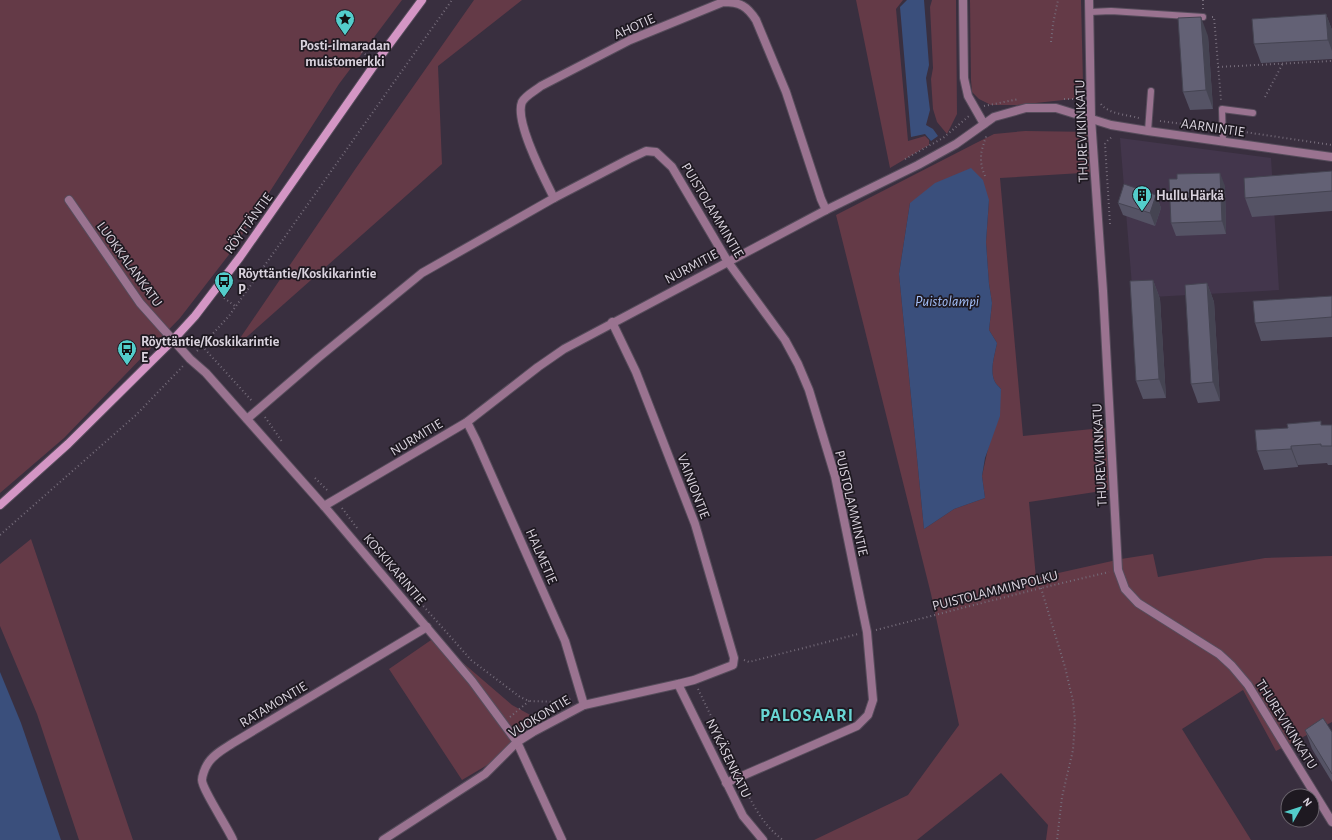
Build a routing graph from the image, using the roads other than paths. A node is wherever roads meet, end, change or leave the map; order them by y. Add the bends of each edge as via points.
1 (422, 0) edge
2 (963, 0) edge
3 (1089, 0) edge
4 (1090, 12) junction
5 (1203, 17) edge
6 (1150, 91) dead end
7 (1252, 113) dead end
8 (1091, 118) junction
9 (984, 124) junction
10 (1148, 132) junction
11 (1223, 142) junction
12 (1332, 157) edge
13 (554, 198) junction
14 (69, 200) dead end
15 (826, 210) junction
16 (728, 262) junction
17 (612, 322) junction
18 (173, 340) junction
19 (246, 419) junction
20 (467, 422) junction
21 (0, 505) edge
22 (324, 506) junction
23 (427, 627) junction
24 (734, 661) joint
25 (678, 684) junction
26 (584, 705) junction
27 (517, 742) junction
28 (726, 782) junction
29 (1332, 822) edge
30 (233, 840) edge
31 (383, 840) edge
32 (562, 840) edge
33 (763, 840) edge

1 - 18 street, RÖYTTÄNTIE via 240,257 195,316
2 - 9 street via 964,78 968,96
3 - 4 street, THUREVIKINKATU
4 - 5 lane
4 - 8 street, THUREVIKINKATU
6 - 10 lane
7 - 11 lane via 1222,109
8 - 9 street, NURMITIE via 1056,108 1026,108 994,117
8 - 10 street, AARNINTIE via 1111,125
8 - 29 street, THUREVIKINKATU via 1118,570 1125,589 1138,603 1219,654 1232,666 1248,685
9 - 15 street, NURMITIE via 956,144 918,165
10 - 11 street, AARNINTIE
11 - 12 street, AARNINTIE
13 - 15 street, AHOTIE via 524,129 520,110 523,100 542,86 630,40 723,2 735,2 751,12 756,20 786,92
13 - 16 street, PUISTOLAMMINTIE via 646,151 656,152 672,167
13 - 19 street, PUISTOLAMMINTIE via 422,273
14 - 18 street, LUOKKALANKATU via 140,303
15 - 16 street, NURMITIE
16 - 17 street, NURMITIE
16 - 28 street, PUISTOLAMMINTIE via 785,340 809,390 835,476 867,632 873,700 868,715 857,726
17 - 20 street, NURMITIE via 564,349
17 - 24 street, VAINIONTIE via 636,372 695,524
18 - 19 street, KOSKIKARINTIE
18 - 21 street, RÖYTTÄNTIE via 68,444
19 - 22 street, KOSKIKARINTIE
20 - 22 street, NURMITIE
20 - 26 street, HALMETIE via 565,641
22 - 23 street, KOSKIKARINTIE
23 - 27 street, KOSKIKARINTIE via 472,681
23 - 30 street, RATAMONTIE via 217,754 207,765 202,780
24 - 25 street, VUOKONTIE via 694,680
25 - 26 street, VUOKONTIE
25 - 28 street, NYKÄSENKATU
26 - 27 street, VUOKONTIE
27 - 31 street, VUOKONTIE via 485,774
27 - 32 street, KOSKIKARINTIE
28 - 33 street, NYKÄSENKATU via 743,816

